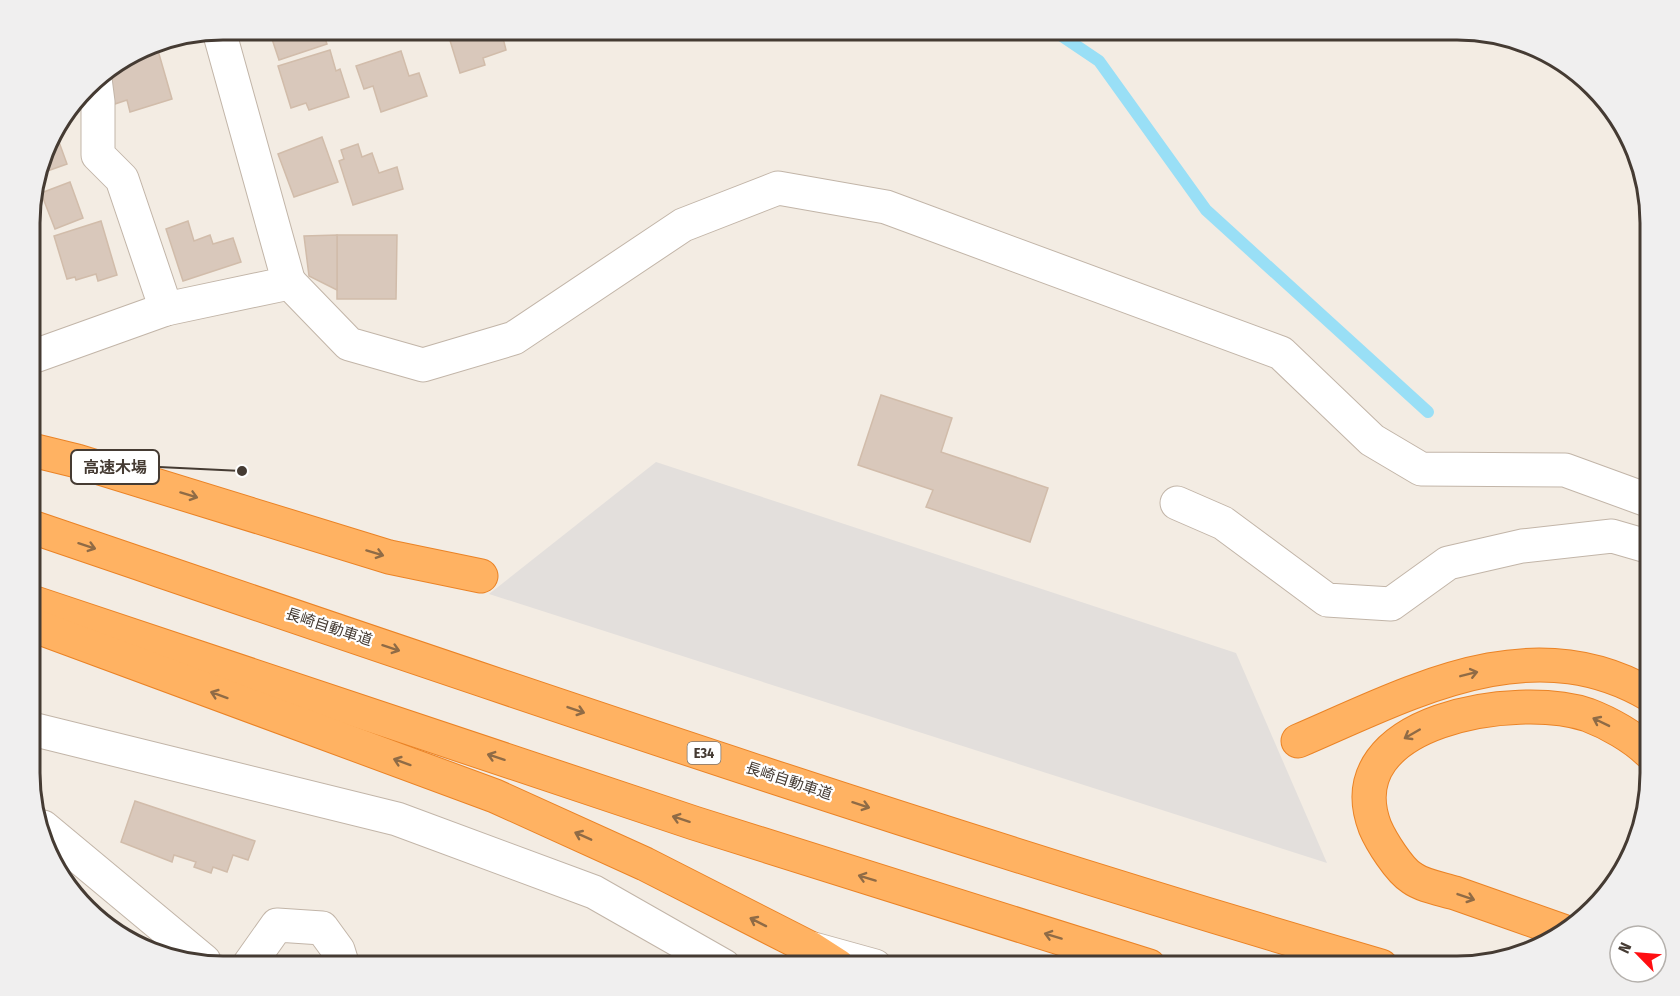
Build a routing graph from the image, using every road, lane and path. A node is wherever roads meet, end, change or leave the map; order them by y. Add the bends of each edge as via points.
1 (222, 40) edge
2 (97, 92) edge
3 (288, 281) junction
4 (166, 309) junction
5 (40, 354) edge
6 (40, 452) edge
7 (1639, 497) edge
8 (1177, 502) dead end
9 (40, 530) edge
10 (1639, 544) edge
11 (481, 576) dead end
12 (40, 605) edge
13 (40, 629) edge
14 (1639, 688) edge
15 (40, 731) edge
16 (1298, 741) dead end
17 (1639, 745) edge
18 (51, 834) edge
19 (1553, 928) edge
20 (810, 948) junction
21 (194, 953) edge
22 (1115, 955) edge
23 (1343, 955) edge
24 (255, 956) edge
25 (340, 956) edge
26 (706, 956) edge
27 (822, 956) edge
28 (837, 956) edge

1 - 3 street
2 - 4 street via 98,155 122,179
3 - 4 street
3 - 7 street via 349,344 423,365 514,338 683,225 778,188 886,207 1281,353 1372,440 1421,469 1565,470
4 - 5 street
6 -> 11 highway via 389,557
8 - 10 street via 1224,523 1327,600 1391,604 1448,563 1522,546 1612,536
9 -> 23 highway, 長崎自動車道 / E34 via 812,789 1195,912
22 -> 12 highway via 693,823
20 -> 13 highway via 645,864 495,796
16 -> 14 highway via 1405,695 1507,665 1587,669
15 - 26 street via 397,819 594,892
17 -> 19 highway via 1587,715 1509,707 1419,730 1394,745 1378,762 1368,787 1371,815 1380,841 1411,878
18 - 21 street
20 - 27 highway
20 - 28 street
24 - 25 street via 277,925 299,924 322,928

